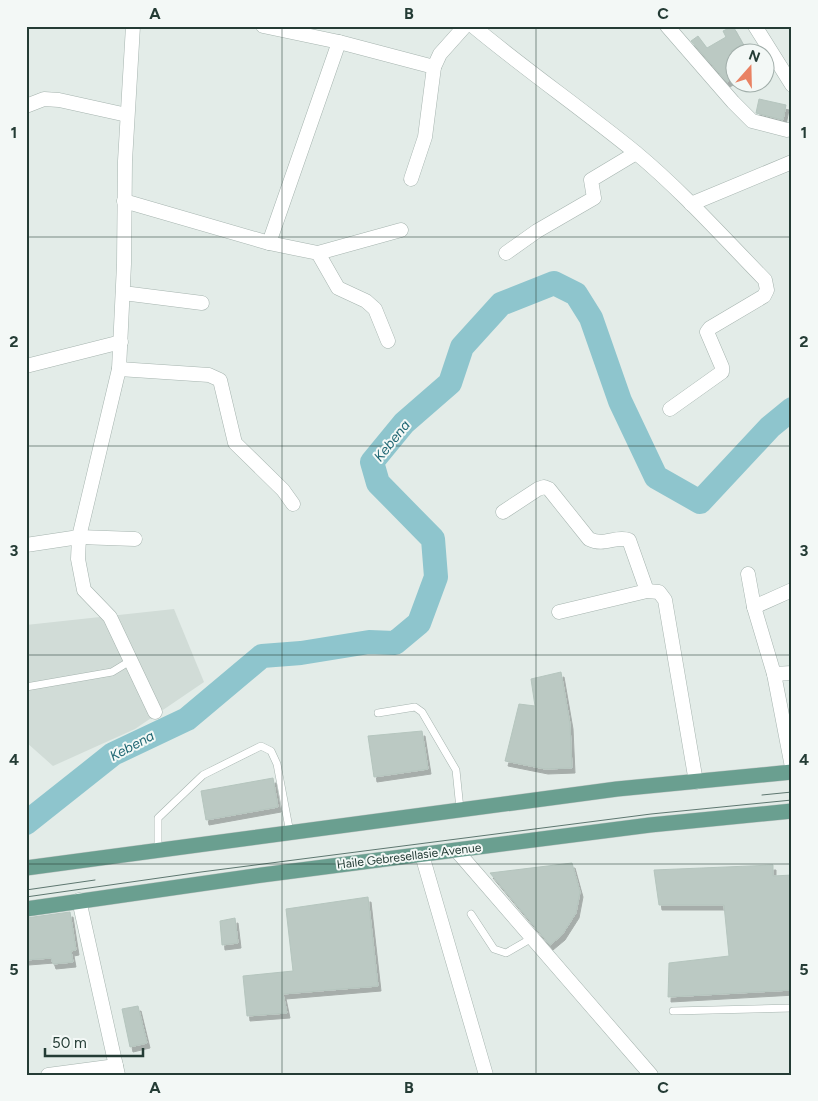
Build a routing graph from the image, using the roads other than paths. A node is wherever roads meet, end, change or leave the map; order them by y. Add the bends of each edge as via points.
1 (133, 26) edge
2 (263, 26) edge
3 (465, 26) edge
4 (473, 26) edge
5 (667, 26) edge
6 (755, 26) edge
7 (339, 42) junction
8 (434, 67) junction
9 (792, 85) edge
10 (26, 106) edge
11 (127, 115) junction
12 (792, 129) edge
13 (636, 153) junction
14 (792, 162) edge
15 (411, 179) dead end
16 (124, 201) junction
17 (691, 204) junction
18 (401, 230) dead end
19 (269, 243) junction
20 (318, 253) junction
21 (506, 253) dead end
22 (123, 293) junction
23 (202, 302) dead end
24 (388, 341) dead end
25 (121, 342) junction
26 (26, 366) edge
27 (119, 369) junction
28 (670, 409) dead end
29 (292, 504) dead end
30 (502, 512) dead end
31 (79, 538) junction
32 (135, 539) dead end
33 (26, 545) edge
34 (748, 574) dead end
35 (792, 590) edge
36 (647, 591) junction
37 (754, 607) junction
38 (560, 612) dead end
39 (130, 661) junction
40 (792, 673) edge
41 (774, 674) junction
42 (26, 687) edge
43 (155, 712) dead end
44 (378, 713) dead end
45 (792, 767) edge
46 (792, 772) edge
47 (696, 782) junction
48 (460, 810) junction
49 (792, 811) edge
50 (290, 834) junction
51 (158, 850) junction
52 (456, 850) junction
53 (422, 855) junction
54 (26, 868) edge
55 (79, 900) junction
56 (26, 909) edge
57 (471, 914) dead end
58 (532, 938) junction
59 (792, 1008) edge
60 (673, 1011) dead end
61 (117, 1070) edge
62 (48, 1075) edge
63 (486, 1075) edge
64 (651, 1075) edge

1 - 11 street
2 - 7 street
3 - 8 street via 440,54
4 - 13 street via 529,73
5 - 12 street via 752,121
6 - 9 street
7 - 8 street
7 - 19 street
8 - 15 street via 425,138
10 - 11 street via 44,99 59,100
11 - 16 street
13 - 17 street
13 - 21 street via 591,180 594,198
14 - 17 street
16 - 19 street
16 - 22 street
17 - 28 street via 765,280 767,290 764,296 710,328 707,337 722,372
18 - 20 street
19 - 20 street
20 - 24 street via 338,288 375,309
22 - 23 street
22 - 25 street
25 - 26 street
25 - 27 street
27 - 29 street via 209,375 220,380 235,443 283,490
27 - 31 street
30 - 36 street via 538,489 549,489 590,539 598,543 629,540
31 - 32 street
31 - 33 street
31 - 39 street via 78,558 84,590 110,617
34 - 37 street
35 - 37 street
36 - 38 street
36 - 47 street via 659,592 666,600
37 - 41 street
39 - 42 lane via 112,672
39 - 43 street
40 - 41 street
41 - 45 street
44 - 48 lane via 415,707 422,712 456,770
46 - 47 main road
47 - 48 main road
48 - 50 main road
49 - 52 main road, Haile Gebresellasie Avenue
50 - 51 main road
50 - 51 lane via 277,764 271,751 261,746 203,775 158,818
51 - 54 main road
52 - 53 main road, Haile Gebresellasie Avenue
52 - 58 street
53 - 55 main road, Haile Gebresellasie Avenue
53 - 63 street
55 - 56 main road, Haile Gebresellasie Avenue
55 - 61 street
57 - 58 lane via 494,949 506,953
58 - 64 street
59 - 60 lane
61 - 62 street

